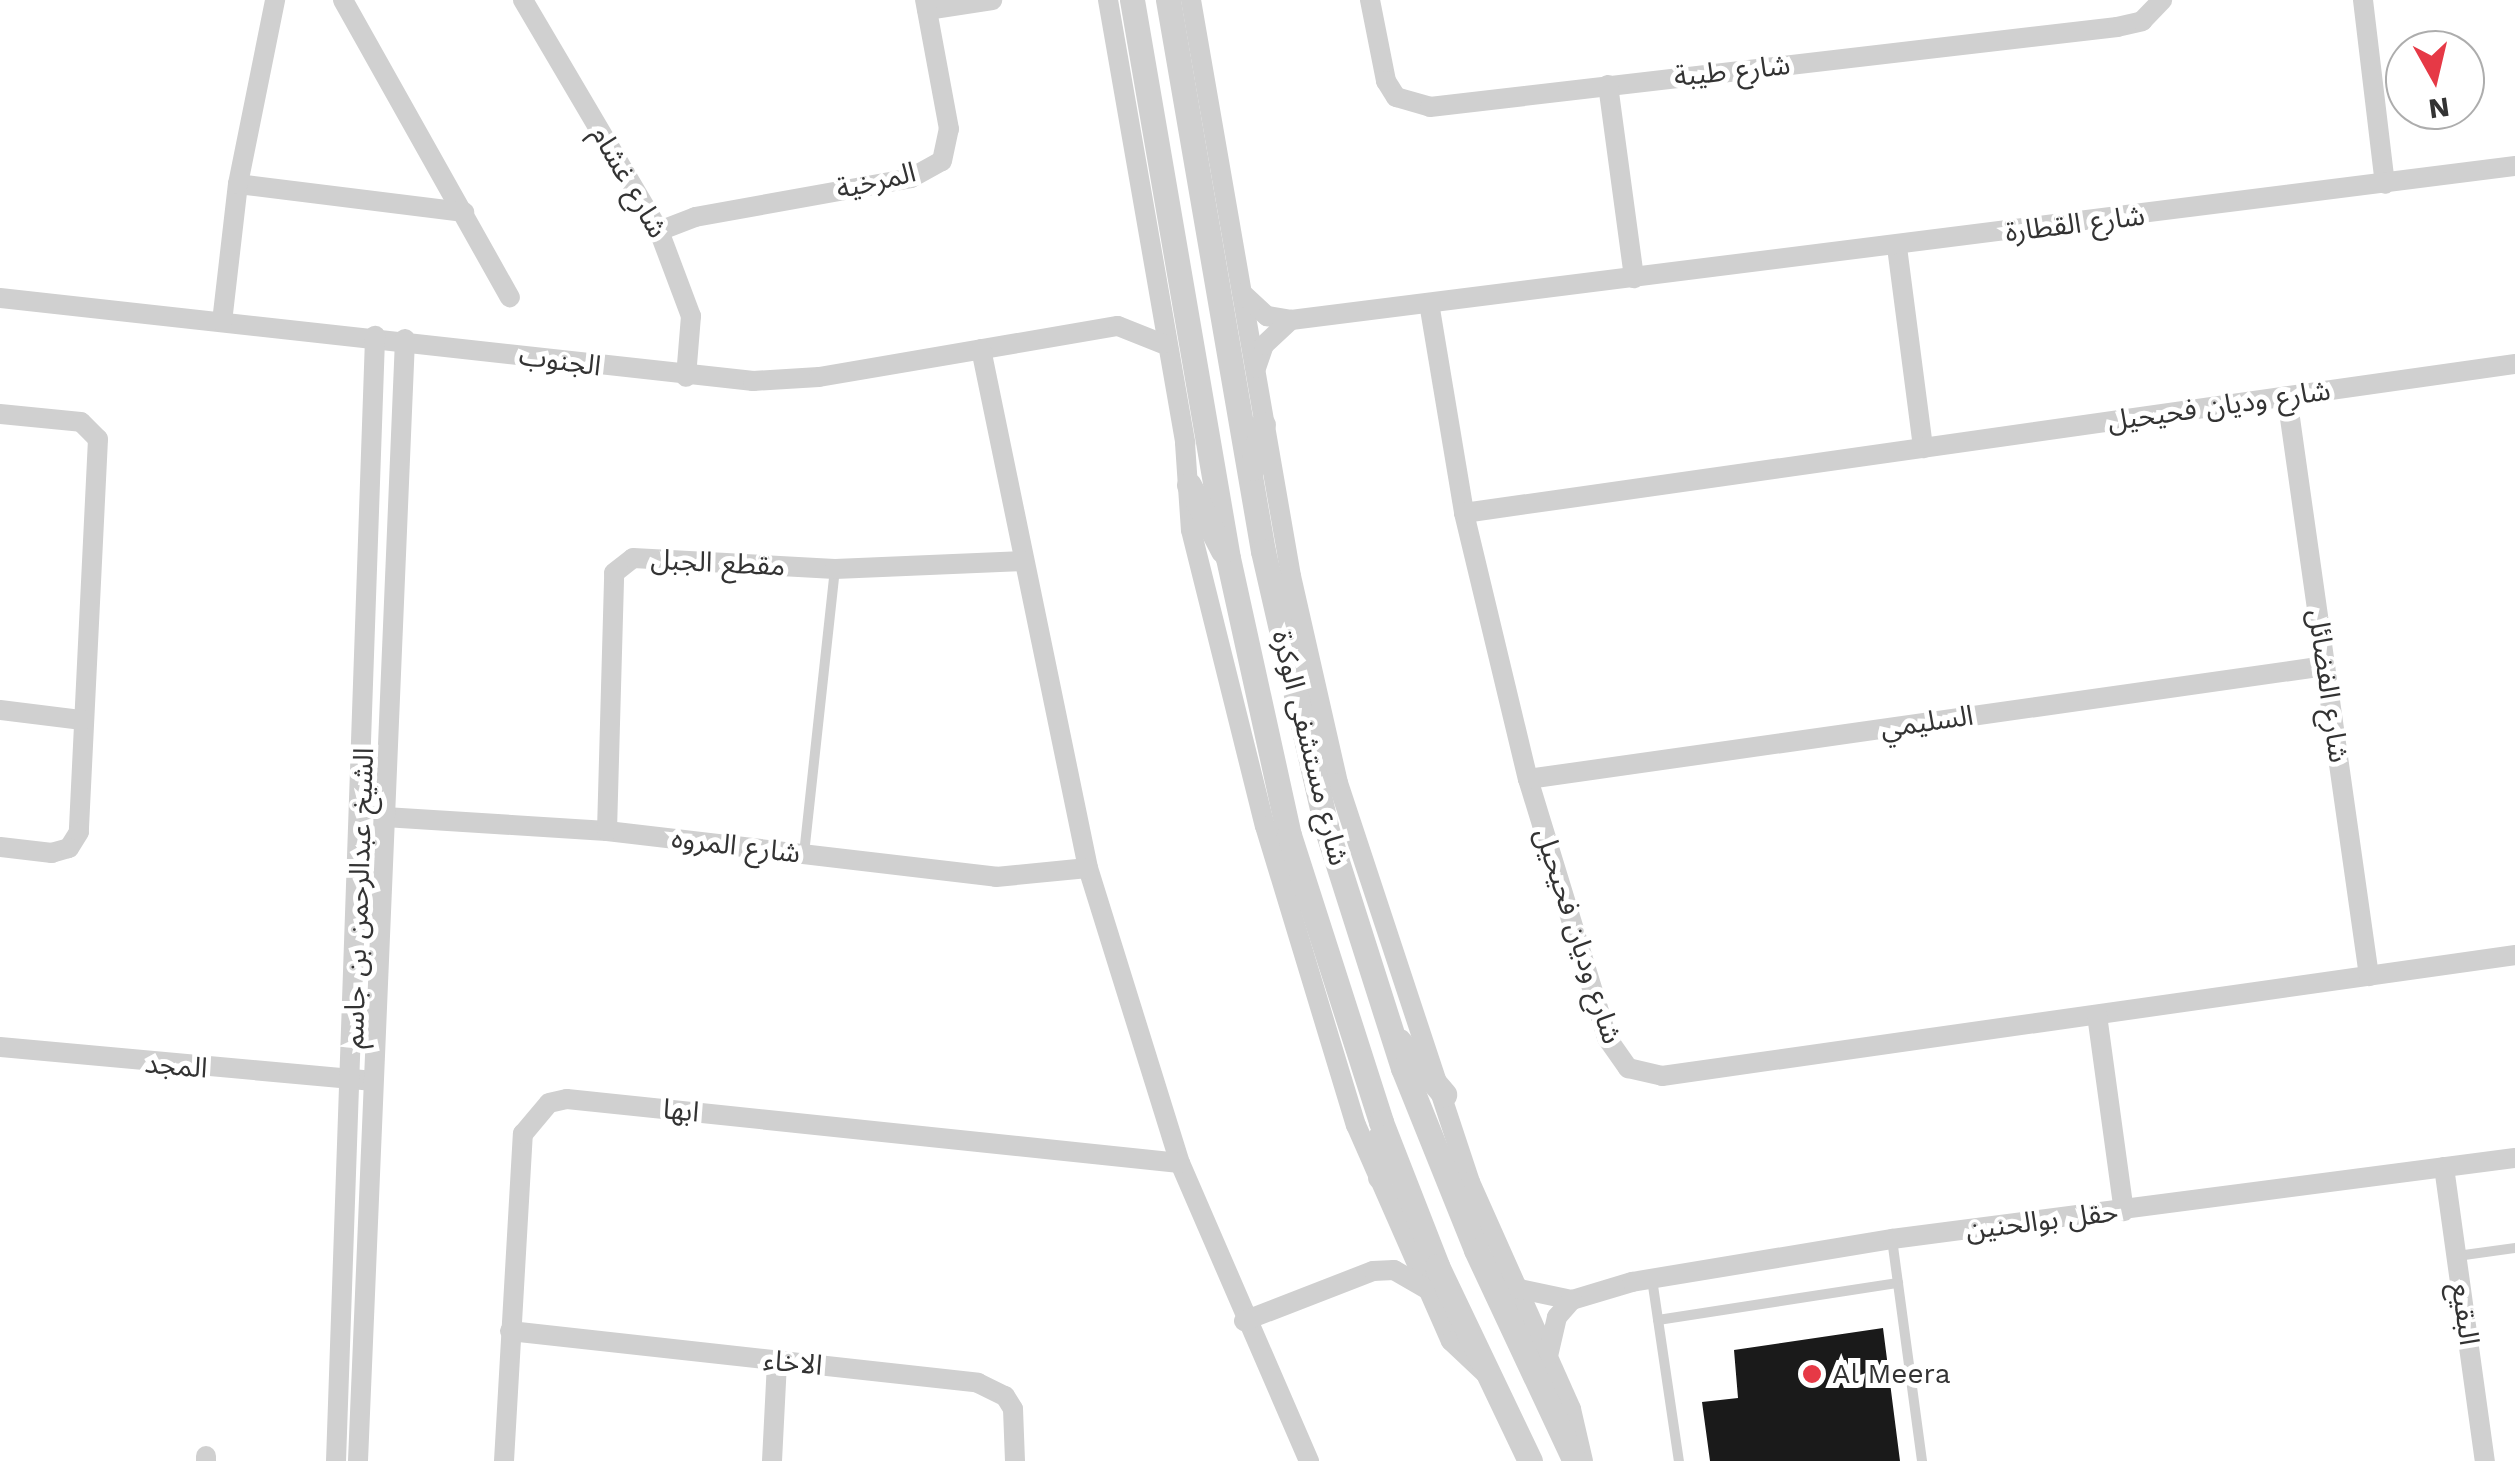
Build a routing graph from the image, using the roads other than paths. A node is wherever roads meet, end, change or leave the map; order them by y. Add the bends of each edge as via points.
1 (276, 0) edge
2 (343, 0) edge
3 (523, 0) edge
4 (992, 0) edge
5 (1168, 0) edge
6 (1190, 0) edge
7 (1370, 0) edge
8 (2162, 0) edge
9 (2363, 0) edge
10 (1112, 2) edge
11 (926, 5) edge
12 (1608, 85) junction
13 (2515, 166) edge
14 (238, 184) junction
15 (2385, 184) junction
16 (464, 212) junction
17 (660, 231) junction
18 (1897, 247) junction
19 (1634, 278) junction
20 (1240, 291) junction
21 (1154, 294) junction
22 (510, 297) dead end
23 (0, 298) edge
24 (1429, 303) junction
25 (1291, 320) junction
26 (222, 322) junction
27 (1118, 326) junction
28 (374, 336) junction
29 (405, 339) junction
30 (1163, 344) junction
31 (981, 350) junction
32 (2515, 364) edge
33 (1256, 368) junction
34 (686, 377) junction
35 (2287, 396) junction
36 (0, 414) edge
37 (1264, 424) junction
38 (1923, 448) junction
39 (1250, 478) junction
40 (1189, 485) junction
41 (1464, 513) junction
42 (1228, 558) junction
43 (1024, 560) junction
44 (834, 569) junction
45 (2326, 666) junction
46 (0, 710) edge
47 (82, 720) junction
48 (1528, 779) junction
49 (372, 816) junction
50 (607, 831) junction
51 (0, 847) edge
52 (804, 854) junction
53 (1088, 868) junction
54 (2515, 955) edge
55 (2370, 976) junction
56 (2097, 1015) junction
57 (1388, 1028) junction
58 (0, 1047) edge
59 (363, 1080) junction
60 (1444, 1094) junction
61 (1381, 1122) junction
62 (2515, 1158) edge
63 (1180, 1163) junction
64 (2444, 1167) junction
65 (1380, 1177) junction
66 (2124, 1211) junction
67 (1400, 1222) junction
68 (1892, 1239) junction
69 (2515, 1248) edge
70 (2456, 1256) junction
71 (1373, 1271) junction
72 (1652, 1278) junction
73 (1898, 1283) junction
74 (1515, 1288) junction
75 (1430, 1291) junction
76 (1572, 1300) junction
77 (1658, 1320) junction
78 (1244, 1321) junction
79 (510, 1331) junction
80 (778, 1361) junction
81 (1548, 1361) junction
82 (1486, 1374) junction
83 (336, 1461) edge
84 (358, 1461) edge
85 (504, 1461) edge
86 (772, 1461) edge
87 (1016, 1461) edge
88 (1309, 1461) edge
89 (1530, 1461) edge
90 (1575, 1461) edge
91 (1583, 1461) edge
92 (1679, 1461) edge
93 (1922, 1461) edge
94 (2485, 1461) edge

1 - 14 street
2 - 16 street
3 - 17 street, شارع غشام
4 - 11 street, المرخية
5 - 39 street, شارع مستشفى الوكرة
6 - 20 street, شارع مستشفى الوكرة
7 - 12 street, شارع طيبة via 1386,81 1412,105
8 - 12 street, شارع طيبة via 2142,21 2118,27
9 - 15 street
10 - 21 street, شارع مستشفى الوكرة
10 - 42 street, شارع مستشفى الوكرة
11 - 17 street, المرخية via 949,129 942,161 911,178 695,217
12 - 19 street
13 - 15 street, شارع القطارة
14 - 16 street
14 - 26 street
15 - 18 street, شارع القطارة
16 - 22 street
17 - 34 street, شارع غشام via 690,316
18 - 19 street, شارع القطارة
18 - 38 street
19 - 24 street, شارع القطارة
20 - 25 street via 1267,316
20 - 33 street, شارع مستشفى الوكرة
21 - 27 street via 1140,314
21 - 30 street, شارع مستشفى الوكرة
23 - 26 street, الجنوب
24 - 25 street, شارع القطارة
24 - 41 street, شارع وديان فحيحيل
25 - 33 street via 1264,345
26 - 28 street, الجنوب
27 - 30 street
27 - 31 street, الجنوب
28 - 29 street, الجنوب
28 - 49 street, الشيخ عبدالرحمن بن جاسم
29 - 34 street, الجنوب
29 - 49 street, الشيخ عبدالرحمن بن جاسم
30 - 40 street, شارع مستشفى الوكرة
31 - 34 street, الجنوب via 819,378
31 - 43 street
32 - 35 street, شارع وديان فحيحيل
33 - 37 street, شارع مستشفى الوكرة
35 - 38 street, شارع وديان فحيحيل
35 - 45 street, شارع الفضائل
36 - 47 street via 80,422 98,438
37 - 39 street
37 - 60 street, شارع مستشفى الوكرة via 1338,784 1396,973
38 - 41 street, شارع وديان فحيحيل
39 - 57 street, شارع مستشفى الوكرة via 1312,772
40 - 42 street via 1208,533
40 - 65 street, شارع مستشفى الوكرة via 1194,546 1265,826 1356,1125
41 - 48 street, شارع وديان فحيحيل
42 - 61 street, شارع مستشفى الوكرة via 1289,835
43 - 44 street, مقطع الجبل
43 - 53 street
44 - 50 street, مقطع الجبل via 633,558 614,573
44 - 52 lane
45 - 48 street, السليمي
45 - 55 street, شارع الفضائل
46 - 47 street
47 - 51 street via 79,832 69,848
48 - 56 street, شارع وديان فحيحيل via 1607,1038 1618,1058 1645,1076
49 - 50 street, شارع المروه
49 - 59 street, الشيخ عبدالرحمن بن جاسم
50 - 52 street, شارع المروه
52 - 53 street, شارع المروه via 996,877
53 - 63 street
54 - 55 street, شارع وديان فحيحيل
55 - 56 street, شارع وديان فحيحيل
56 - 66 street
57 - 60 street
57 - 90 street, شارع مستشفى الوكرة via 1476,1250
58 - 59 street, المجد
59 - 83 street, الشيخ عبدالرحمن بن جاسم
59 - 84 street, الشيخ عبدالرحمن بن جاسم
60 - 74 street, شارع مستشفى الوكرة via 1470,1182
61 - 65 street
61 - 82 street, شارع مستشفى الوكرة
62 - 64 street, حقل بوالحنين
63 - 78 street
63 - 79 street, ابها via 567,1099 549,1103 523,1134
64 - 66 street, حقل بوالحنين
64 - 70 street, البقيع
65 - 67 street, شارع مستشفى الوكرة
66 - 68 street, حقل بوالحنين
67 - 71 street via 1396,1241
67 - 75 street, شارع مستشفى الوكرة
68 - 72 street, حقل بوالحنين
68 - 73 lane
69 - 70 lane
70 - 94 street, البقيع
71 - 75 street via 1414,1277
71 - 78 street
72 - 76 street, حقل بوالحنين
72 - 77 lane
73 - 77 lane
73 - 93 lane
74 - 76 street, حقل بوالحنين
74 - 81 street, شارع مستشفى الوكرة
75 - 82 street, شارع مستشفى الوكرة via 1451,1341
76 - 81 street via 1548,1338
77 - 92 lane
78 - 88 street
79 - 80 street, الاخاء
79 - 85 street, ابها
80 - 86 street
80 - 87 street, الاخاء via 995,1390 1013,1409
81 - 91 street, شارع مستشفى الوكرة via 1571,1409
82 - 89 street, شارع مستشفى الوكرة

